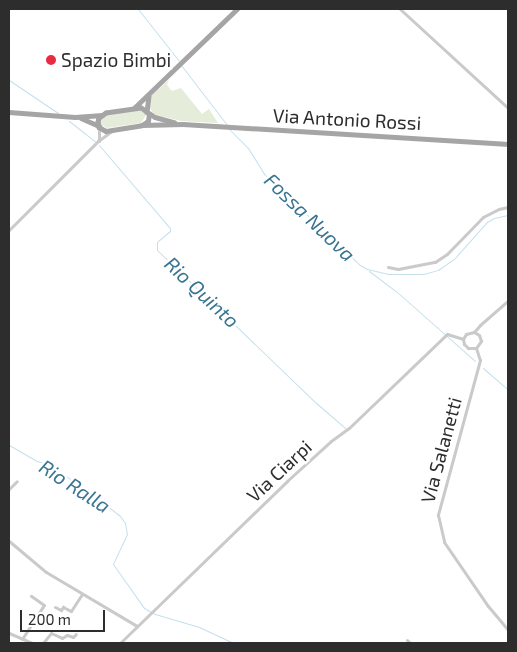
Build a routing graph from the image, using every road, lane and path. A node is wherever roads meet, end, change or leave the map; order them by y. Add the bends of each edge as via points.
1 (237, 9) edge
2 (400, 9) edge
3 (154, 89) junction
4 (133, 108) junction
5 (508, 108) edge
6 (9, 112) edge
7 (147, 112) junction
8 (102, 115) junction
9 (75, 117) junction
10 (183, 124) junction
11 (142, 125) junction
12 (99, 127) junction
13 (113, 130) junction
14 (98, 141) junction
15 (508, 144) edge
16 (508, 207) edge
17 (9, 230) edge
18 (388, 267) dead end
19 (508, 301) edge
20 (474, 332) junction
21 (463, 339) junction
22 (476, 348) junction
23 (17, 481) dead end
24 (9, 489) edge
25 (9, 541) edge
26 (82, 594) junction
27 (31, 596) dead end
28 (55, 607) dead end
29 (137, 626) junction
30 (508, 630) edge
31 (9, 633) edge
32 (76, 634) dead end
33 (22, 639) junction
34 (32, 643) edge
35 (43, 643) edge
36 (120, 643) edge

1 - 3 main road
2 - 5 street
3 - 4 main road
3 - 7 main road via 147,101
4 - 7 main road
4 - 8 main road
6 - 9 main road
7 - 10 main road via 159,119
7 - 11 main road via 149,118
8 - 9 main road
8 - 12 main road
9 - 12 main road via 89,120
10 - 11 main road
10 - 15 main road, Via Antonio Rossi
11 - 13 main road
12 - 13 main road
12 - 14 street
13 - 14 street
14 - 17 street
16 - 18 street via 483,216 447,254 435,262 398,269
19 - 20 street
20 - 21 street via 466,334
20 - 22 street via 480,341
21 - 22 street via 468,348
21 - 29 street, Via Ciarpi via 451,334 445,336 349,428 287,480
22 - 30 street, Via Salanetti via 480,363 438,515 444,542
23 - 24 street
25 - 26 street via 46,572
26 - 28 street via 71,611
26 - 29 street
27 - 33 street via 44,605
29 - 36 street, Via Ciarpi
31 - 33 street
32 - 35 street via 62,638 51,633
33 - 34 street

